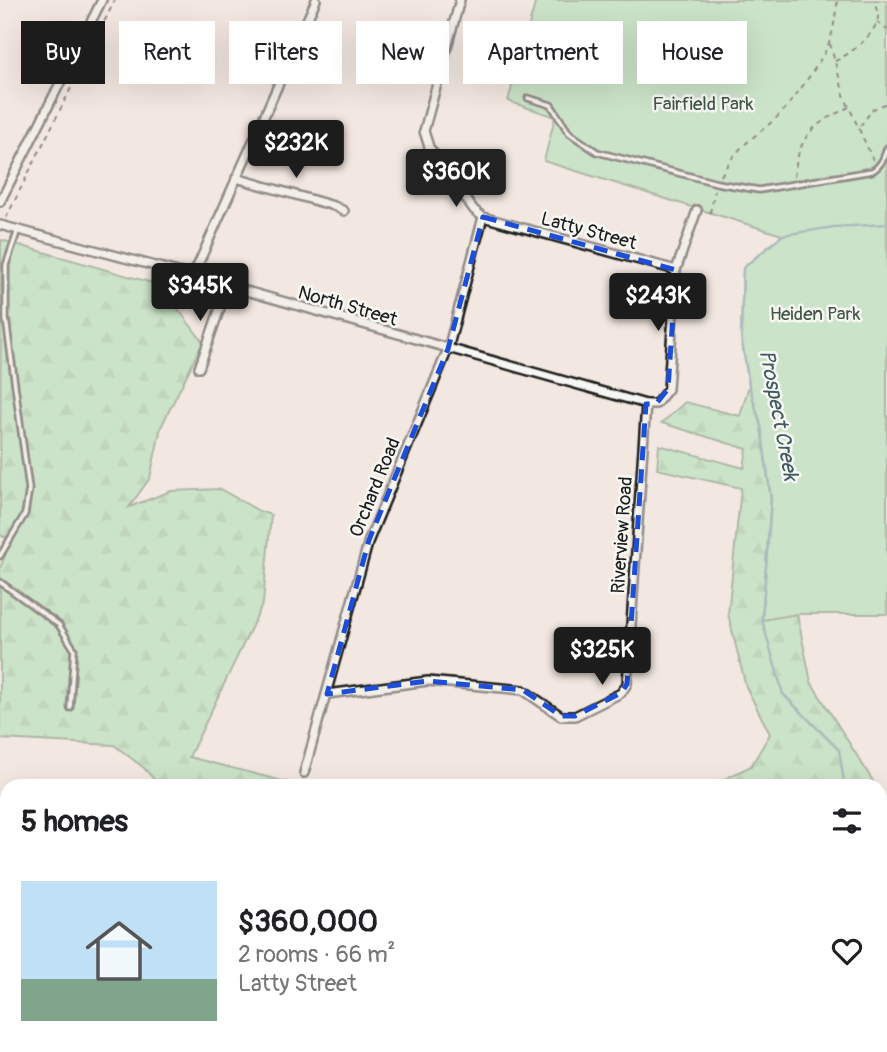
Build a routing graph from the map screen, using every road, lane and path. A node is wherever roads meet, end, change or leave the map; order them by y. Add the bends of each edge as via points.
1 (102, 0) edge
2 (115, 0) edge
3 (316, 0) edge
4 (460, 0) edge
5 (838, 0) edge
6 (875, 0) edge
7 (876, 22) junction
8 (887, 30) edge
9 (829, 44) junction
10 (834, 62) junction
11 (528, 98) dead end
12 (887, 103) edge
13 (850, 106) junction
14 (859, 127) junction
15 (887, 148) edge
16 (886, 158) edge
17 (878, 168) junction
18 (236, 178) junction
19 (717, 183) junction
20 (794, 185) junction
21 (0, 202) edge
22 (697, 210) dead end
23 (344, 211) dead end
24 (9, 212) dead end
25 (710, 213) dead end
26 (483, 217) junction
27 (0, 225) edge
28 (18, 230) junction
29 (676, 270) junction
30 (193, 276) junction
31 (227, 288) junction
32 (448, 349) junction
33 (199, 368) dead end
34 (646, 404) junction
35 (0, 556) edge
36 (0, 582) edge
37 (327, 694) junction
38 (70, 708) dead end
39 (304, 773) dead end

1 - 21 street
2 - 24 path
3 - 18 street
4 - 26 street via 424,131 436,157
5 - 9 path
6 - 7 path
7 - 8 path
7 - 10 path via 859,46
9 - 10 path
9 - 19 path via 784,110 741,146
10 - 13 path
11 - 19 lane via 551,105 569,133 597,152
12 - 14 path via 873,109
13 - 14 path
13 - 20 path via 822,120 806,136 797,158
14 - 17 path
15 - 16 lane
16 - 17 lane
17 - 20 lane
18 - 23 street
18 - 30 street
19 - 20 lane via 759,190
19 - 25 path
22 - 29 street
26 - 29 street, Latty Street
26 - 32 street, Orchard Road
27 - 28 street, North Street
28 - 30 street, North Street
28 - 35 lane via 6,265 6,320 29,489 25,514
29 - 34 street via 668,389 656,404
30 - 31 street, North Street
31 - 32 street, North Street
31 - 33 street
32 - 34 street, North Street
32 - 37 street, Orchard Road via 369,540
34 - 37 street, Riverview Road via 627,684 621,693 575,716 561,716 523,690 428,681
36 - 38 lane via 59,625 74,649
37 - 39 street, Orchard Road

